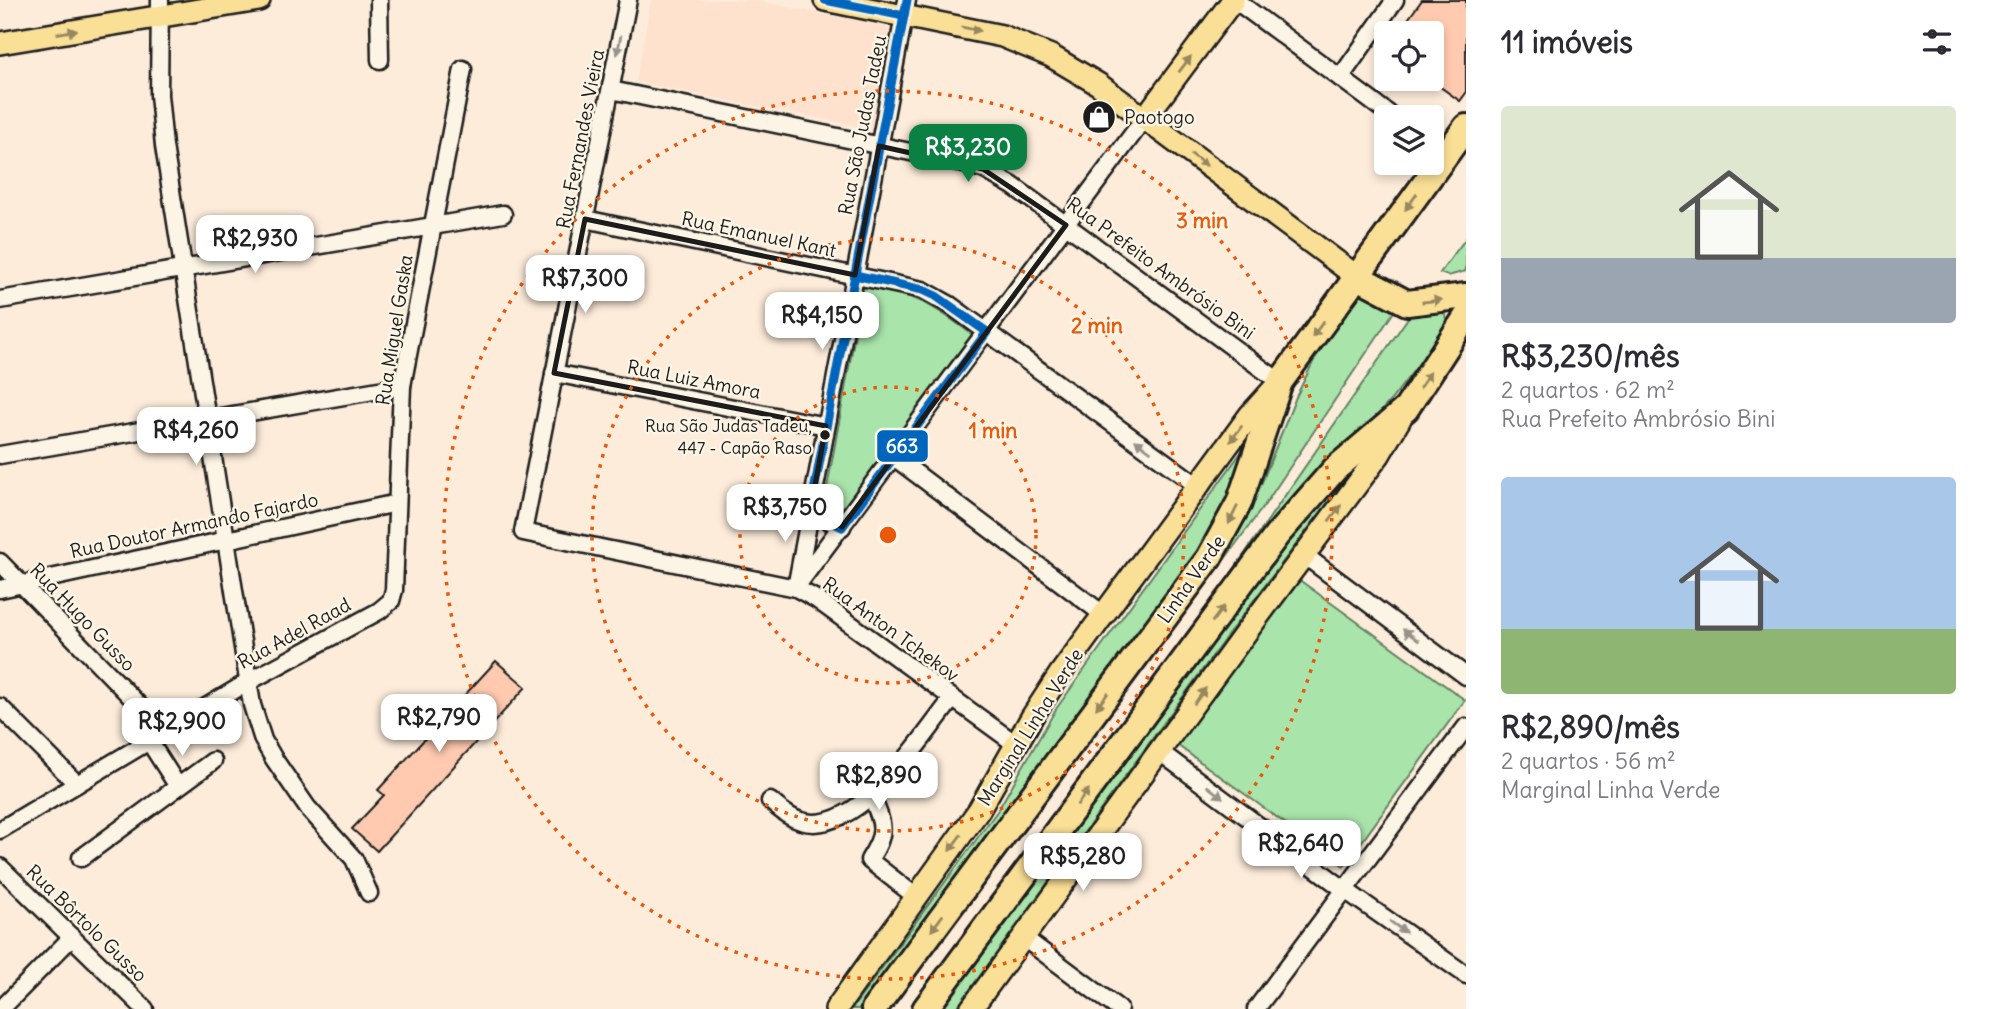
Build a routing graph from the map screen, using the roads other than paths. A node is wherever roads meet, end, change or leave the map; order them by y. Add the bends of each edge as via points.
1 (259, 0) edge
2 (379, 0) edge
3 (628, 0) edge
4 (825, 0) edge
5 (1234, 0) edge
6 (1395, 0) edge
7 (160, 8) edge
8 (906, 8) edge
9 (0, 43) edge
10 (380, 60) dead end
11 (463, 69) dead end
12 (1340, 78) junction
13 (611, 90) junction
14 (1377, 105) edge
15 (1144, 119) junction
16 (1466, 127) edge
17 (880, 146) junction
18 (1444, 146) edge
19 (1422, 175) edge
20 (503, 214) dead end
21 (585, 219) junction
22 (1066, 225) junction
23 (433, 226) junction
24 (183, 269) junction
25 (855, 275) junction
26 (1356, 276) junction
27 (1466, 296) edge
28 (0, 300) edge
29 (1466, 317) edge
30 (986, 332) junction
31 (554, 373) junction
32 (1280, 382) junction
33 (402, 386) junction
34 (1406, 409) junction
35 (206, 420) junction
36 (826, 426) junction
37 (0, 455) edge
38 (894, 457) junction
39 (1198, 486) junction
40 (397, 503) junction
41 (811, 506) junction
42 (842, 527) junction
43 (523, 532) joint
44 (226, 539) junction
45 (1304, 555) junction
46 (0, 562) edge
47 (22, 585) junction
48 (796, 588) junction
49 (0, 589) edge
50 (391, 601) joint
51 (1104, 615) junction
52 (1466, 676) edge
53 (248, 682) junction
54 (953, 699) junction
55 (0, 707) edge
56 (1466, 727) edge
57 (164, 732) junction
58 (149, 741) junction
59 (1017, 745) junction
60 (1160, 752) junction
61 (213, 761) dead end
62 (76, 784) junction
63 (177, 785) junction
64 (871, 795) junction
65 (770, 801) dead end
66 (0, 830) edge
67 (81, 858) dead end
68 (0, 867) edge
69 (1345, 890) junction
70 (369, 893) dead end
71 (915, 896) junction
72 (72, 937) junction
73 (1024, 938) junction
74 (1466, 975) edge
75 (1, 1009) edge
76 (145, 1009) edge
77 (836, 1009) edge
78 (874, 1009) edge
79 (925, 1009) edge
80 (971, 1009) edge
81 (1119, 1009) edge
82 (1256, 1009) edge

1 - 7 main road
2 - 10 street
3 -> 13 street, Rua Fernandes Vieira
4 - 8 main road
5 - 12 street
15 -> 5 main road
6 - 12 street
9 -> 7 main road
7 - 24 street via 161,128
8 -> 15 main road via 1024,44 1076,69
8 - 17 street, Rua São Judas Tadeu
11 - 23 street, Rua Miguel Gaska
12 - 14 street
13 - 17 street, Rua Prefeito Ambrósio Bini
13 - 21 street, Rua Fernandes Vieira
15 - 22 street
15 -> 26 main road
16 - 18 highway, Linha Verde
17 - 22 street, Rua Prefeito Ambrósio Bini via 983,170
17 - 25 street, Rua São Judas Tadeu
19 -> 26 highway, Linha Verde
20 - 23 street
21 - 25 street, Rua Emanuel Kant
21 - 31 street, Rua Fernandes Vieira
22 - 30 street
22 - 32 street, Rua Prefeito Ambrósio Bini
23 - 24 street
23 - 33 street, Rua Miguel Gaska
24 - 28 street
24 - 35 street
25 - 30 street, Rua Emanuel Kant via 923,290
25 - 36 street, Rua São Judas Tadeu
26 -> 27 highway via 1407,303
26 -> 32 highway, Linha Verde
34 -> 29 highway
30 - 38 street
39 -> 30 street, Rua Emanuel Kant
31 - 36 street, Rua Luiz Amora
31 - 43 street, Rua Fernandes Vieira
32 -> 39 main road, Marginal Linha Verde
32 -> 78 highway, Linha Verde via 1244,492 1215,549
33 - 35 street
33 - 40 street, Rua Miguel Gaska
45 -> 34 main road via 1379,455
79 -> 34 highway via 1277,535 1335,470
35 - 37 street
35 - 44 street
36 - 41 street, Rua São Judas Tadeu
38 - 42 street
38 - 51 street
39 - 51 main road, Marginal Linha Verde
40 - 44 street, Rua Doutor Armando Fajardo
40 - 50 street, Rua Miguel Gaska
41 - 42 street
41 - 48 street, Rua São Judas Tadeu
42 - 48 street
43 - 48 street, Rua Anton Tchekov
44 - 47 street, Rua Doutor Armando Fajardo
44 - 53 street
52 -> 45 street
60 -> 45 main road
46 - 47 street, Rua Hugo Gusso
47 - 49 street, Rua Doutor Armando Fajardo
47 - 57 street, Rua Hugo Gusso
48 - 54 street, Rua Anton Tchekov
50 - 53 street, Rua Adel Raad
51 - 59 main road, Marginal Linha Verde
53 - 57 street, Rua Adel Raad
53 - 70 street via 256,723 274,759 307,807 354,859
54 - 59 street, Rua Anton Tchekov
54 - 64 street via 896,772
55 - 62 street
56 - 69 street
57 - 58 street, Rua Adel Raad
58 - 62 street, Rua Adel Raad
58 - 63 street
59 -> 71 main road, Marginal Linha Verde via 979,810
60 -> 69 street
60 - 73 main road
61 - 63 street
62 - 66 street, Rua Adel Raad
63 - 67 street
64 - 65 street via 841,816 821,823 794,819
64 - 71 street via 883,828 869,860
68 - 72 street, Rua Bôrtolo Gusso
69 -> 74 street
69 - 82 street
71 - 77 main road, Marginal Linha Verde
72 - 75 street
72 - 76 street, Rua Bôrtolo Gusso
73 - 80 main road
73 - 81 street

